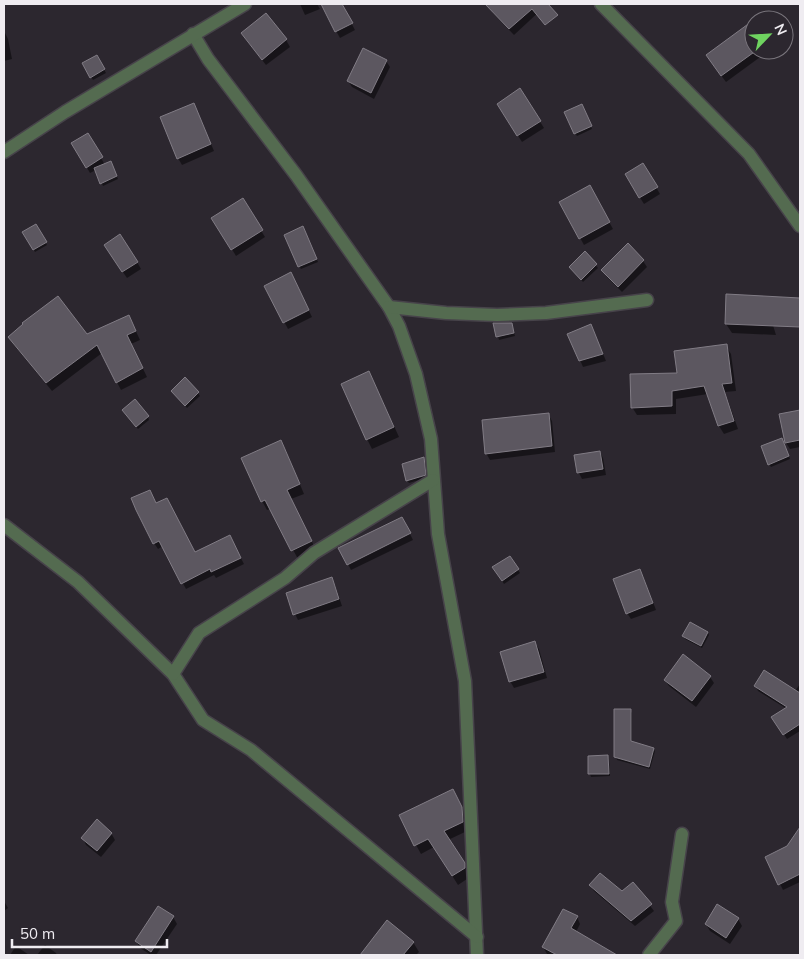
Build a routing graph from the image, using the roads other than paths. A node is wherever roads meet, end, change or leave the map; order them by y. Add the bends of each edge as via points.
1 (245, 4) edge
2 (602, 4) edge
3 (193, 34) junction
4 (4, 152) edge
5 (800, 226) edge
6 (647, 300) dead end
7 (389, 307) junction
8 (433, 480) junction
9 (4, 525) edge
10 (173, 674) junction
11 (682, 834) dead end
12 (476, 938) junction
13 (477, 955) edge
14 (650, 955) edge

1 - 3 street
2 - 5 street via 749,154
3 - 4 street
3 - 7 street
6 - 7 street via 546,313 446,313
7 - 8 street via 400,326 416,374 431,439
8 - 10 street via 314,553 285,578 199,633
8 - 12 street via 438,534 465,681
9 - 10 street via 78,582
10 - 12 street via 203,720 251,750
11 - 14 street via 672,902 676,921
12 - 13 street

